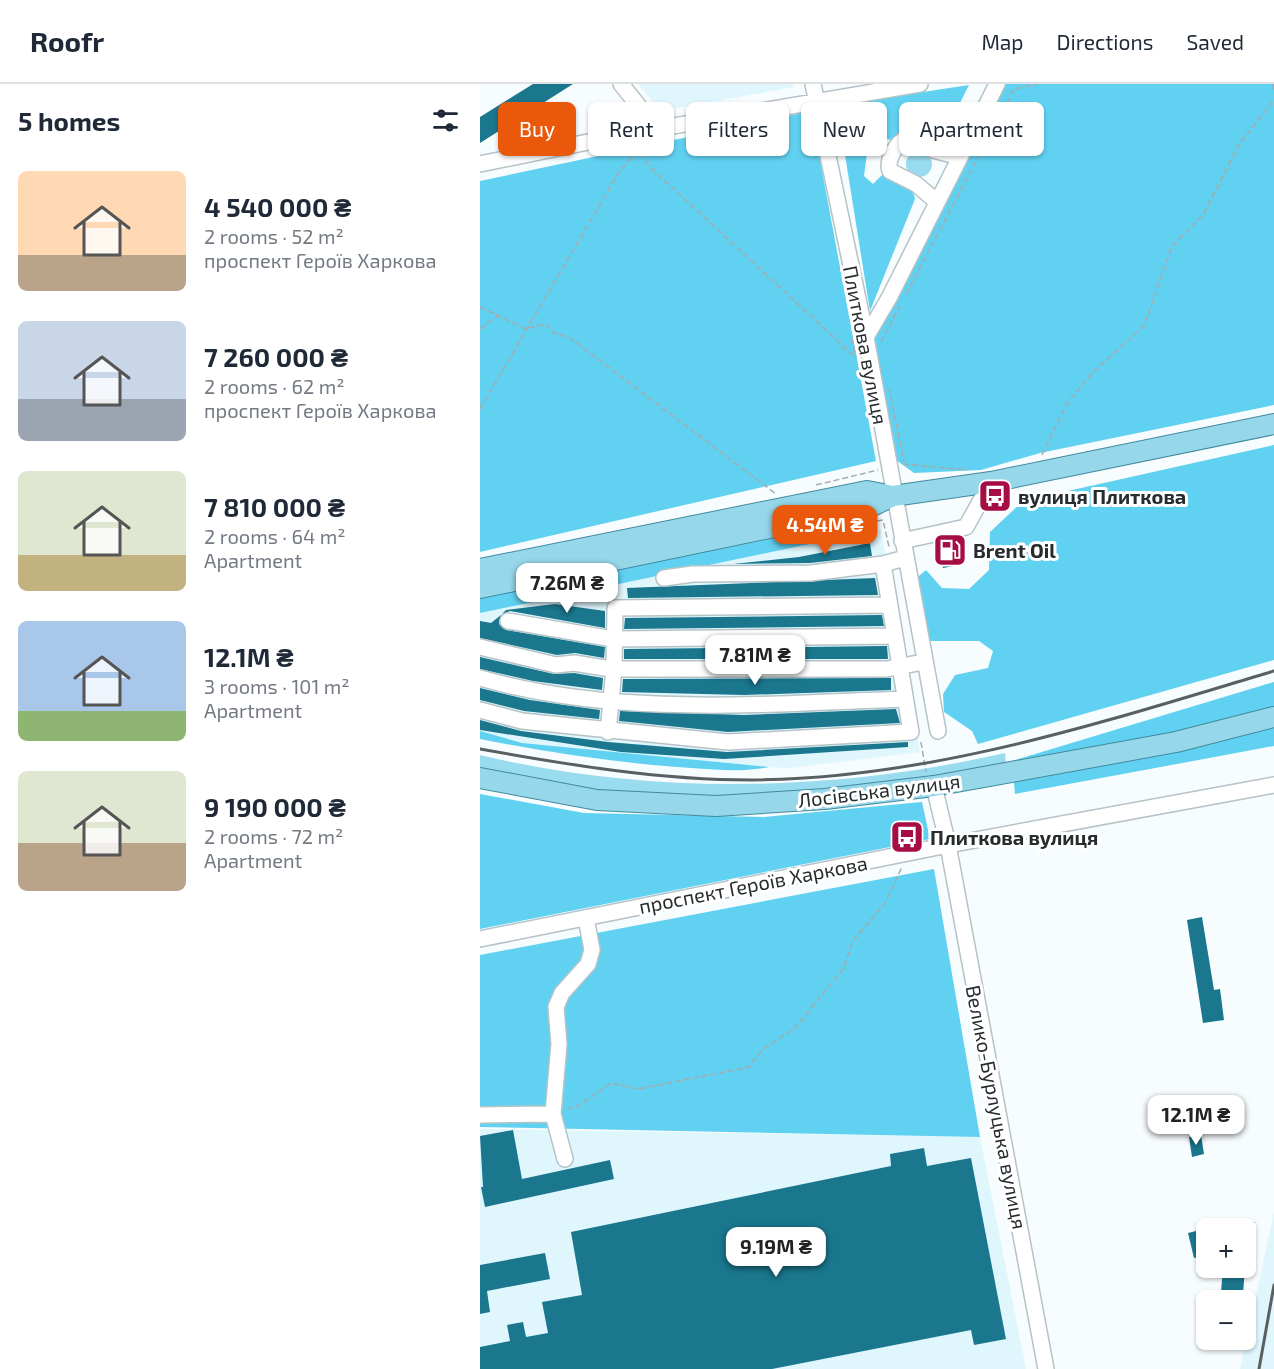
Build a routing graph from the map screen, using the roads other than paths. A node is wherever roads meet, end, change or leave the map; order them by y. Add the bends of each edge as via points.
1 (621, 84) edge
2 (813, 84) edge
3 (920, 84) edge
4 (996, 84) edge
5 (635, 102) edge
6 (817, 102) edge
7 (822, 102) edge
8 (801, 106) edge
9 (674, 126) edge
10 (588, 142) edge
11 (828, 156) edge
12 (960, 157) junction
13 (480, 164) edge
14 (937, 202) junction
15 (866, 337) junction
16 (1274, 424) edge
17 (991, 482) junction
18 (893, 496) junction
19 (902, 541) junction
20 (905, 558) junction
21 (883, 564) junction
22 (480, 569) edge
23 (664, 578) dead end
24 (480, 588) edge
25 (890, 605) junction
26 (508, 621) dead end
27 (895, 636) junction
28 (614, 639) junction
29 (480, 647) edge
30 (923, 662) junction
31 (900, 665) junction
32 (614, 669) junction
33 (480, 678) edge
34 (904, 699) junction
35 (610, 701) junction
36 (480, 710) edge
37 (1274, 717) edge
38 (938, 730) dead end
39 (608, 732) junction
40 (480, 778) edge
41 (934, 786) junction
42 (1274, 786) edge
43 (948, 845) junction
44 (586, 918) junction
45 (480, 939) edge
46 (480, 1114) edge
47 (553, 1114) junction
48 (565, 1159) dead end
49 (1046, 1369) edge

1 - 5 street
2 - 6 street, Плиткова вулиця
3 - 7 street
4 - 12 street
8 - 9 street
10 - 13 street
11 - 15 street, Плиткова вулиця
12 - 14 street
12 - 14 street via 908,138 898,144 889,161 890,171 916,184
14 - 15 street
15 - 18 street, Плиткова вулиця
16 - 17 main road
17 - 18 main road
17 - 19 street via 966,527
18 - 19 street, Плиткова вулиця
18 - 22 main road via 867,491
18 - 24 main road via 870,507
19 - 20 street, Плиткова вулиця
20 - 21 street
20 - 30 street, Плиткова вулиця
21 - 23 street via 811,573 693,574
21 - 25 street
25 - 27 street
25 - 28 street via 615,608
26 - 28 street
27 - 28 street
27 - 31 street
28 - 32 street
29 - 32 street via 556,665 574,663
30 - 31 street
30 - 38 street, Плиткова вулиця
31 - 32 street via 886,669
31 - 34 street
32 - 35 street
33 - 35 street
34 - 35 street via 734,705
34 - 39 street via 911,732 728,742
35 - 39 street
36 - 39 street via 522,721
37 - 41 main road, Лосівська вулиця via 1176,742
40 - 41 main road, Лосівська вулиця via 597,800 716,806
41 - 43 street
42 - 43 street, проспект Героїв Харкова
43 - 44 street, проспект Героїв Харкова
43 - 49 street, Велико-Бурлуцька вулиця
44 - 45 street, проспект Героїв Харкова
44 - 47 street via 592,950 588,964 562,993 556,1007 559,1044
46 - 47 street
47 - 48 street

